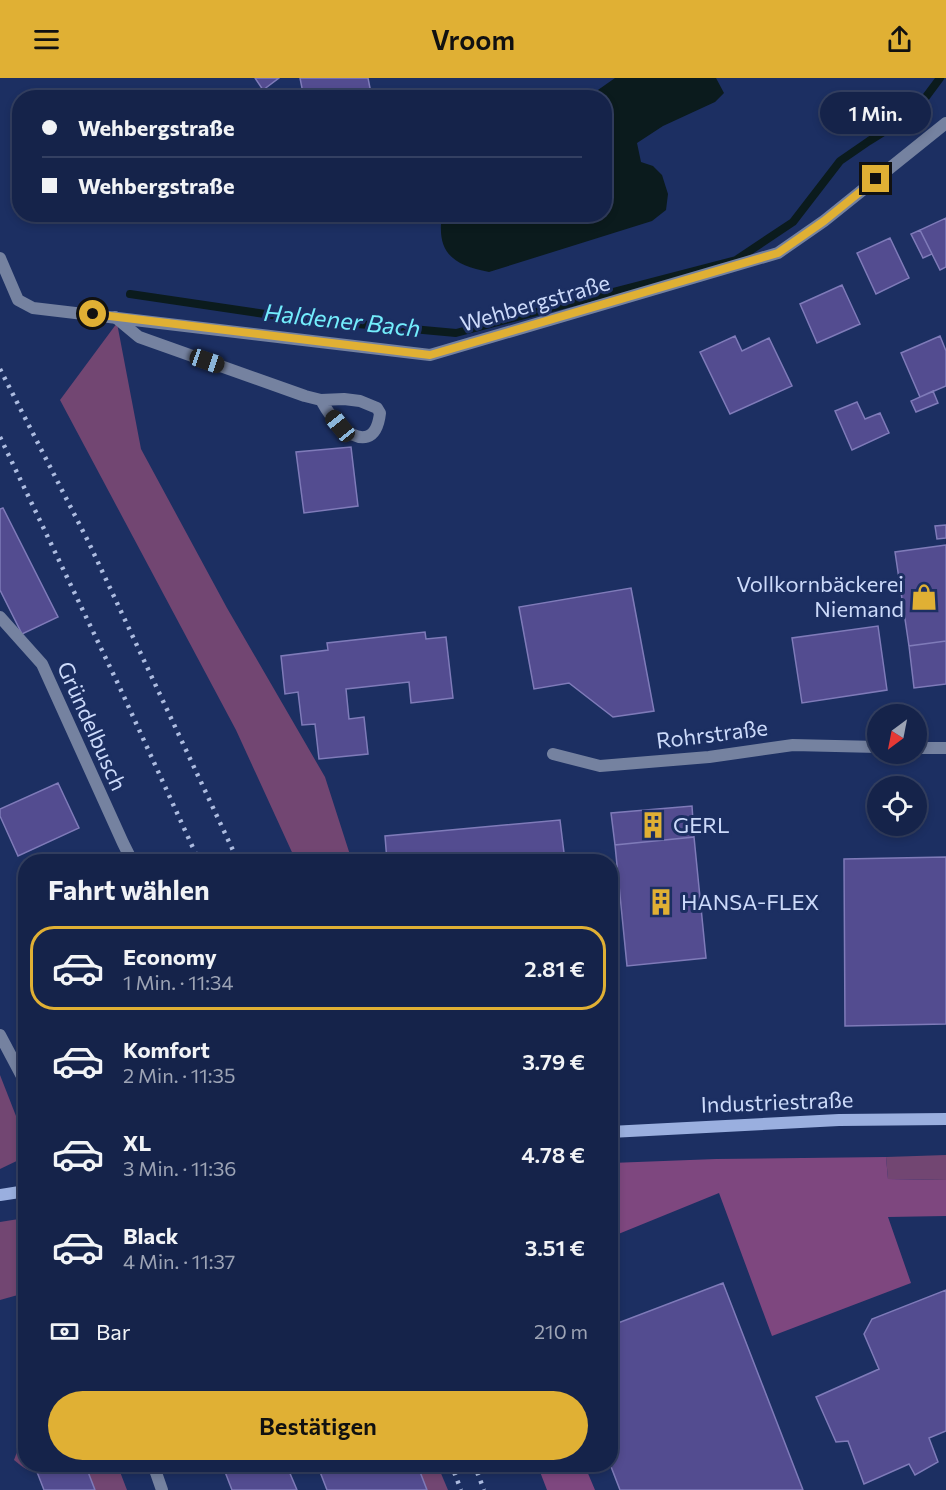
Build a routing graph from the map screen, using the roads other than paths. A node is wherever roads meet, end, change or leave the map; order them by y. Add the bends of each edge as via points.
1 (946, 123) edge
2 (0, 258) edge
3 (115, 317) junction
4 (321, 400) junction
5 (0, 617) edge
6 (867, 747) edge
7 (927, 748) edge
8 (946, 748) edge
9 (553, 754) dead end
10 (128, 854) edge
11 (0, 1035) edge
12 (18, 1069) edge
13 (946, 1119) edge
14 (618, 1132) edge
15 (18, 1192) edge
16 (0, 1195) edge
17 (156, 1472) edge
18 (162, 1490) edge

1 - 3 street, Wehbergstraße via 778,253 430,355
2 - 3 street, Wehbergstraße via 18,300 33,308
3 - 4 street via 140,337
4 - 4 street via 360,401 376,408 380,413 378,425 364,438 352,433 340,426
5 - 10 street, Gründelbusch via 42,664
6 - 9 street, Rohrstraße via 793,746 600,766
7 - 8 street
11 - 12 street
13 - 14 main road, Industriestraße via 839,1120
15 - 16 main road
17 - 18 street

